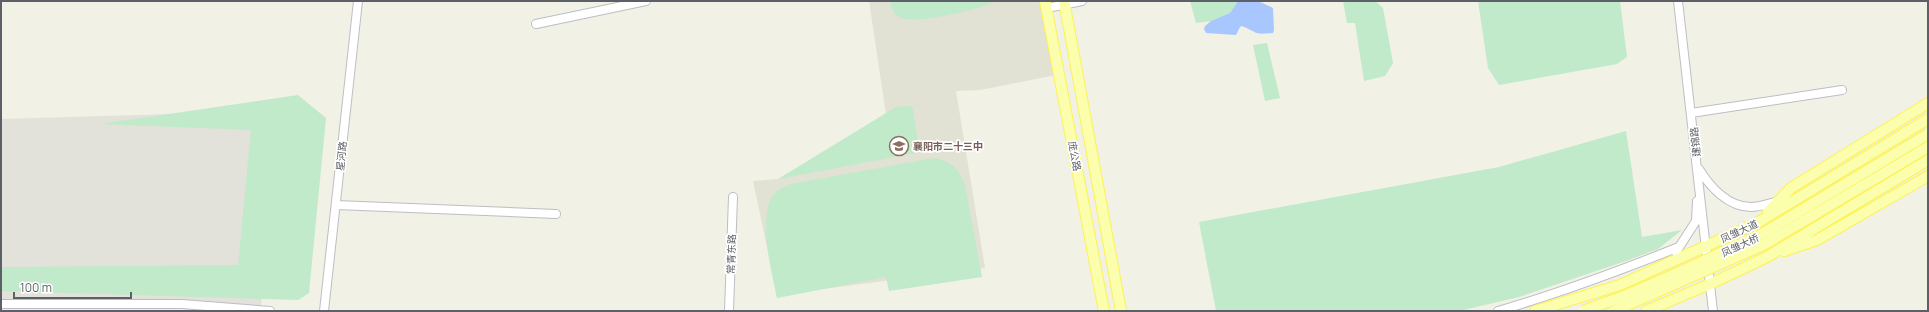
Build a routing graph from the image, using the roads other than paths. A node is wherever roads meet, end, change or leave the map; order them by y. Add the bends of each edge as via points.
1 (358, 1) edge
2 (646, 1) edge
3 (1082, 1) edge
4 (1678, 1) edge
5 (1064, 3) edge
6 (1046, 5) edge
7 (536, 24) dead end
8 (1842, 90) dead end
9 (1928, 103) edge
10 (1691, 113) junction
11 (1928, 120) edge
12 (1928, 134) edge
13 (1928, 147) edge
14 (1928, 160) edge
15 (1697, 167) junction
16 (1926, 178) edge
17 (733, 197) dead end
18 (1779, 201) junction
19 (336, 205) junction
20 (556, 214) dead end
21 (1758, 223) junction
22 (1706, 246) junction
23 (1679, 247) junction
24 (1767, 257) junction
25 (1665, 264) junction
26 (1710, 284) junction
27 (1, 304) edge
28 (270, 311) edge
29 (324, 311) edge
30 (729, 311) edge
31 (1104, 311) edge
32 (1121, 311) edge
33 (1498, 311) edge
34 (1535, 311) edge
35 (1583, 311) edge
36 (1614, 311) edge
37 (1646, 311) edge
38 (1713, 311) edge

1 - 19 street, 星河路
2 - 7 street
3 - 5 street
4 - 10 street, 建锦路
5 - 6 street
5 - 32 main road, 庞公路
6 - 31 main road, 庞公路
8 - 10 street
9 - 18 main road via 1791,188
10 - 15 street, 建锦路
11 - 21 main road, 凤雏大道
12 - 35 main road, 凤雏大桥, bridge via 1762,234 1660,281
13 - 36 main road, 凤雏大桥, bridge via 1766,244
14 - 24 main road
15 - 18 street via 1719,194 1737,204 1750,207
15 - 22 street, 建锦路
15 - 23 street via 1696,221
16 - 24 main road via 1818,240
17 - 30 street, 常青东路
18 - 21 main road
19 - 20 street
19 - 29 street, 星河路
21 - 22 main road, 凤雏大道
22 - 25 main road, 凤雏大道
22 - 26 street, 建锦路
23 - 25 street
23 - 33 street via 1553,296
24 - 26 main road
25 - 34 main road, 凤雏大道 via 1620,285
26 - 37 main road
26 - 38 street, 建锦路
27 - 28 street via 182,304

